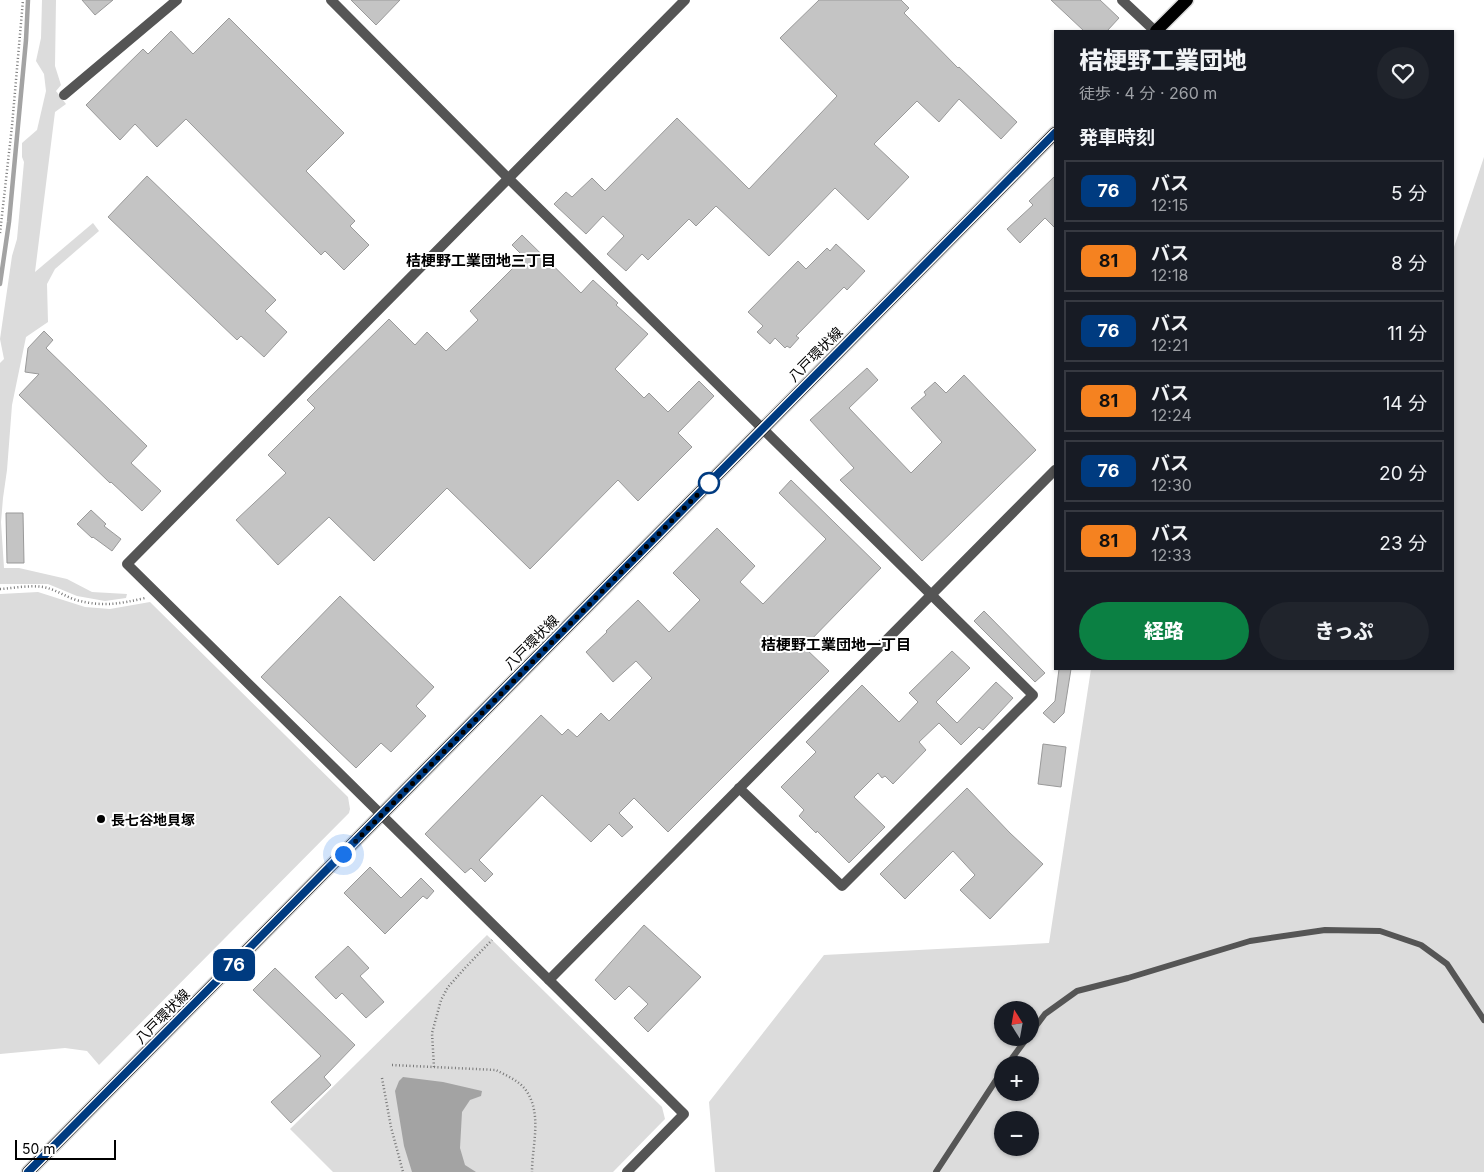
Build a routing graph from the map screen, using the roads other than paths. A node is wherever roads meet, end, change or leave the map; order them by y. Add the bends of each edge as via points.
1 (177, 0) edge
2 (331, 0) edge
3 (684, 0) edge
4 (1122, 0) edge
5 (1187, 0) edge
6 (1154, 30) edge
7 (1156, 30) edge
8 (64, 95) dead end
9 (1054, 134) edge
10 (508, 178) junction
11 (762, 429) junction
12 (1054, 471) edge
13 (932, 594) junction
14 (739, 788) junction
15 (382, 815) junction
16 (550, 980) junction
17 (1484, 1020) edge
18 (1039, 1021) edge
19 (994, 1083) edge
20 (28, 1172) edge
21 (627, 1172) edge
22 (936, 1172) edge

1 - 8 street
2 - 10 street
3 - 10 street
4 - 6 street
5 - 7 main road
9 - 11 main road, 八戸環状線
10 - 11 street
10 - 15 street via 127,564
11 - 13 street
11 - 15 main road, 八戸環状線
12 - 13 street
13 - 14 street
13 - 14 street via 1033,695 842,886
14 - 16 street
15 - 16 street
15 - 20 main road, 八戸環状線
16 - 21 street via 684,1114
17 - 18 lane via 1447,964 1421,945 1380,930 1325,930 1250,941 1077,991
19 - 22 lane

